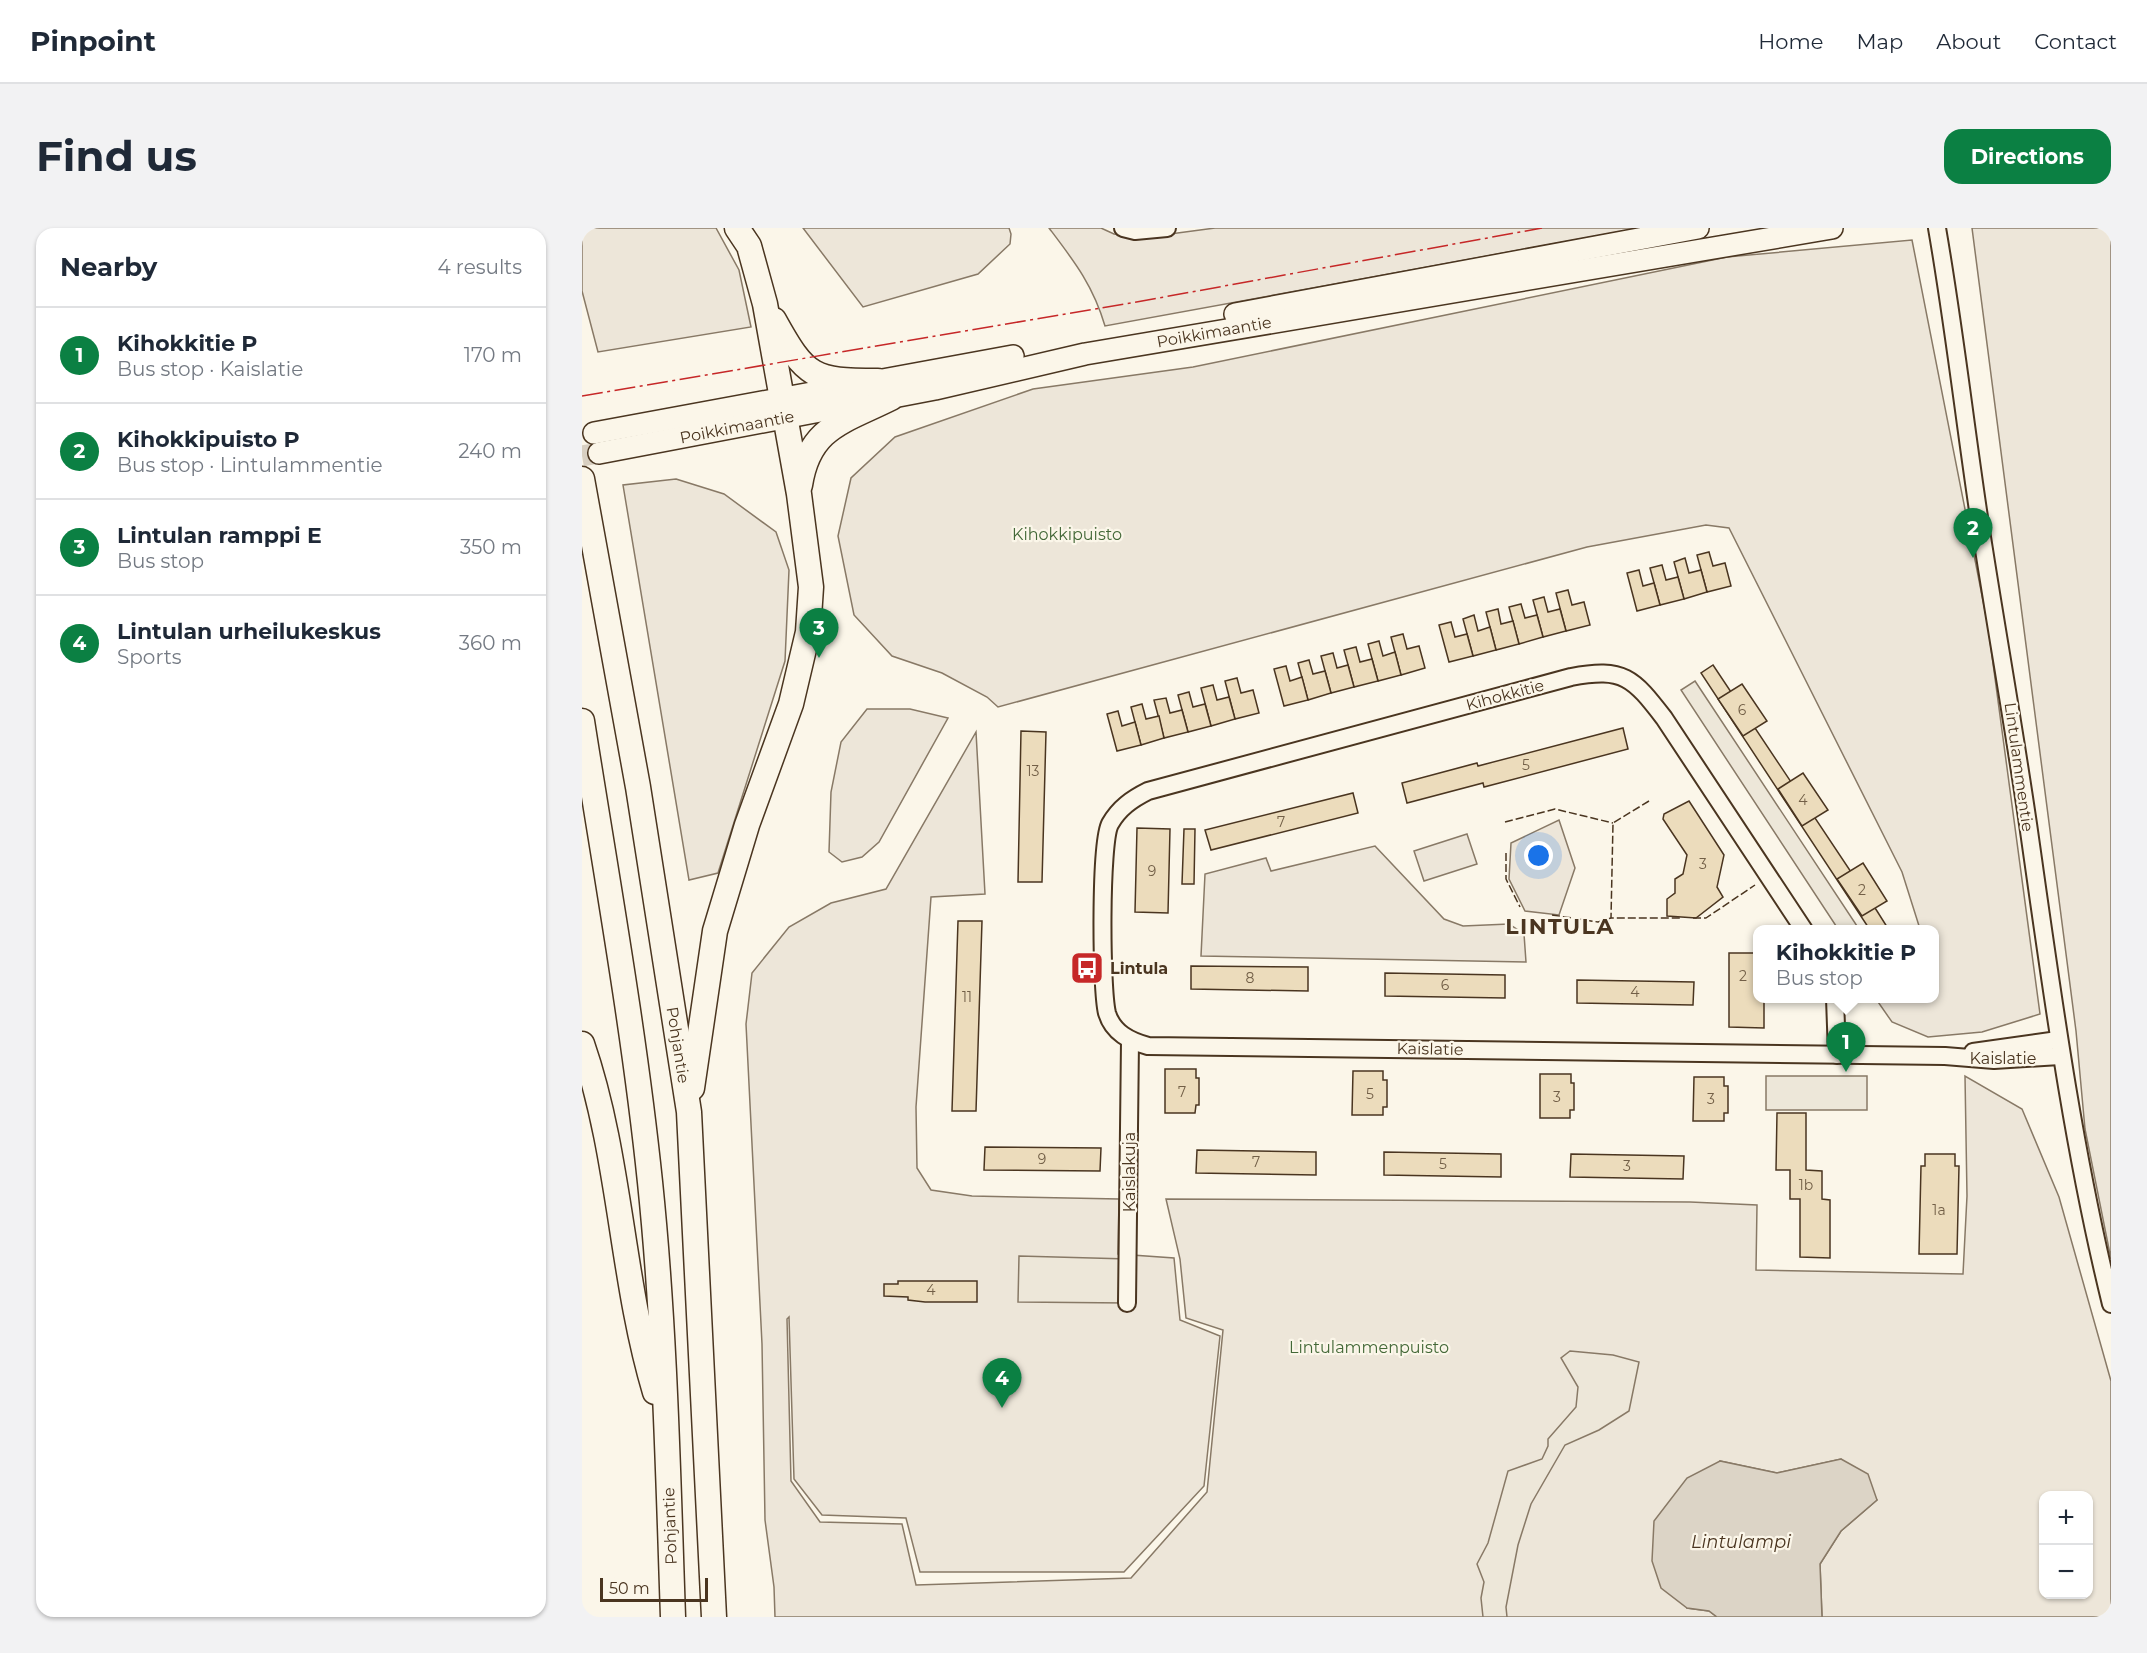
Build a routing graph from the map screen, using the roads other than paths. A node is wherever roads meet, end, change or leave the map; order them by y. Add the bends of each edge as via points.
1 (737, 228) edge
2 (1123, 228) edge
3 (1167, 228) edge
4 (1698, 228) edge
5 (1832, 228) edge
6 (1937, 228) edge
7 (765, 304) junction
8 (884, 390) junction
9 (782, 409) junction
10 (596, 443) tunnel mouth
11 (582, 479) edge
12 (799, 494) junction
13 (582, 720) edge
14 (1801, 925) edge
15 (1835, 1003) edge
16 (1130, 1041) junction
17 (582, 1044) edge
18 (2059, 1048) junction
19 (1837, 1055) junction
20 (689, 1112) junction
21 (1127, 1303) dead end
22 (2111, 1304) edge
23 (666, 1429) junction
24 (673, 1617) edge
25 (714, 1617) edge

1 - 7 highway via 748,246
2 - 3 street
4 - 8 main road, Poikkimaantie
5 - 8 main road, Poikkimaantie
6 - 18 street, Lintulammentie
7 - 8 highway via 790,350 808,371 834,381
7 - 9 highway
8 - 9 main road, Poikkimaantie
8 - 12 highway via 820,436 808,452
9 - 10 main road, Poikkimaantie
9 - 12 highway
11 - 20 highway, Pohjantie via 638,787
12 - 20 highway via 810,587 808,632 791,704 747,825 715,931
13 - 23 highway, Pohjantie via 627,997 650,1183
14 - 16 street, Kihokkitie via 1639,685 1598,672 1148,791 1120,809 1105,836 1107,1013 1114,1027
15 - 19 street
16 - 19 street, Kaislatie via 1148,1046
16 - 21 street, Kaislakuja
17 - 23 highway via 617,1186 644,1354
18 - 19 street, Kaislatie via 1945,1056
18 - 22 street, Lintulammentie via 2090,1218
20 - 25 highway, Pohjantie
23 - 24 highway, Pohjantie

